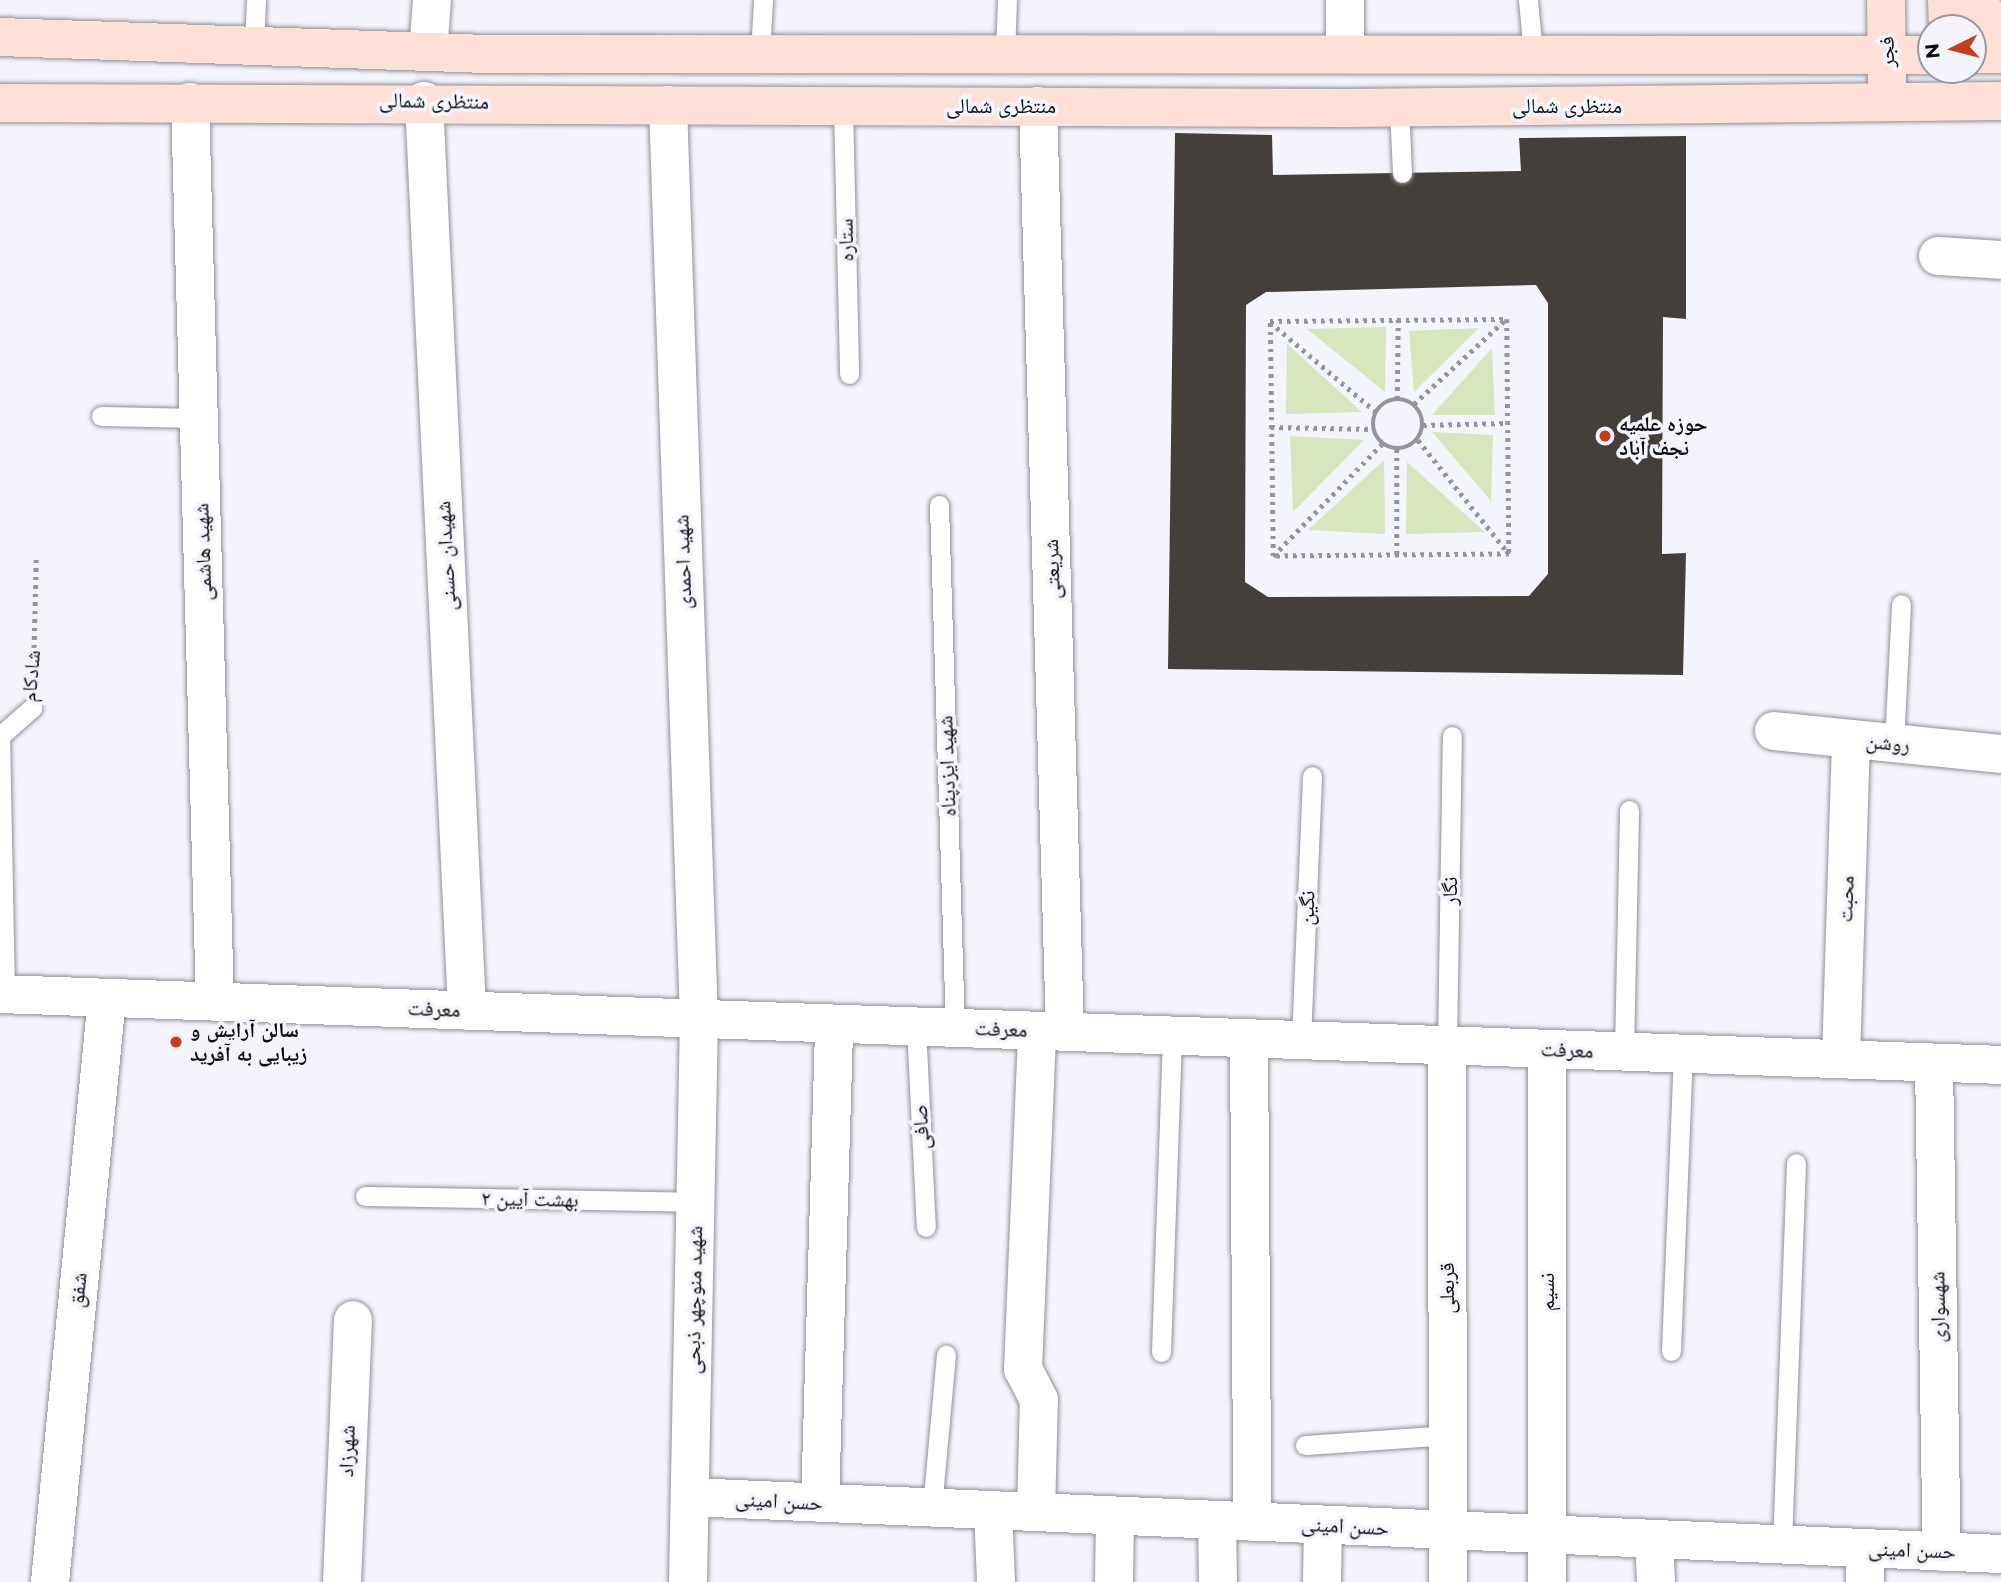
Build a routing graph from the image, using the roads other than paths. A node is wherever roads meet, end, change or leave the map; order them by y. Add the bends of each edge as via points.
1 (256, 0) edge
2 (432, 0) edge
3 (763, 0) edge
4 (1007, 0) edge
5 (1345, 0) edge
6 (1528, 0) edge
7 (1886, 0) edge
8 (1973, 0) edge
9 (2001, 30) edge
10 (0, 37) edge
11 (254, 46) junction
12 (428, 52) junction
13 (1345, 53) junction
14 (1533, 53) junction
15 (760, 54) junction
16 (1005, 54) junction
17 (1887, 55) junction
18 (1917, 55) edge
19 (1949, 86) edge
20 (424, 101) junction
21 (2001, 101) edge
22 (190, 102) junction
23 (0, 103) edge
24 (1887, 103) junction
25 (668, 105) junction
26 (842, 105) junction
27 (1038, 106) junction
28 (1399, 107) junction
29 (1402, 173) dead end
30 (1938, 256) dead end
31 (2001, 260) edge
32 (849, 374) dead end
33 (101, 416) dead end
34 (199, 418) junction
35 (939, 505) dead end
36 (1901, 604) dead end
37 (32, 708) road end
38 (1774, 731) dead end
39 (1452, 736) dead end
40 (1851, 739) junction
41 (1894, 743) junction
42 (2001, 754) edge
43 (1312, 776) dead end
44 (1629, 810) dead end
45 (2, 994) edge
46 (107, 998) junction
47 (215, 1002) junction
48 (467, 1010) junction
49 (699, 1019) junction
50 (834, 1024) junction
51 (916, 1027) junction
52 (955, 1028) junction
53 (1051, 1031) junction
54 (1172, 1035) junction
55 (1250, 1038) junction
56 (1301, 1040) junction
57 (1447, 1046) junction
58 (1546, 1049) junction
59 (1624, 1052) junction
60 (1683, 1054) junction
61 (1841, 1059) junction
62 (1934, 1063) junction
63 (2001, 1065) edge
64 (1796, 1163) dead end
65 (365, 1196) dead end
66 (696, 1202) junction
67 (926, 1227) dead end
68 (353, 1320) dead end
69 (1671, 1351) dead end
70 (1161, 1352) dead end
71 (946, 1354) dead end
72 (1447, 1434) junction
73 (1305, 1445) dead end
74 (690, 1497) junction
75 (820, 1503) junction
76 (932, 1508) junction
77 (993, 1510) junction
78 (1036, 1512) junction
79 (1115, 1516) junction
80 (1234, 1521) junction
81 (1323, 1525) junction
82 (1447, 1530) junction
83 (1548, 1534) junction
84 (1654, 1539) junction
85 (1782, 1545) junction
86 (1942, 1552) junction
87 (2001, 1554) edge
88 (1864, 1565) edge
89 (50, 1582) edge
90 (342, 1582) edge
91 (688, 1582) edge
92 (996, 1582) edge
93 (1114, 1582) edge
94 (1218, 1582) edge
95 (1322, 1582) edge
96 (1448, 1582) edge
97 (1547, 1582) edge
98 (1656, 1582) edge

1 - 11 lane
2 - 12 street
3 - 15 lane
4 - 16 lane
5 - 13 street
6 - 14 lane
7 - 17 main road, فجر
8 - 9 main road
10 - 11 main road
11 - 12 main road
12 - 15 main road
13 - 14 main road
13 - 16 main road
14 - 17 main road
15 - 16 main road
17 - 18 main road
17 - 24 main road, فجر
19 - 21 main road, منتظری شمالی
19 - 24 main road, منتظری شمالی
20 - 22 main road, منتظری شمالی
20 - 25 main road, منتظری شمالی
20 - 48 street, شهیدان حسنی
22 - 23 main road, منتظری شمالی
22 - 34 street, شهید هاشمی
24 - 28 main road, منتظری شمالی
25 - 26 main road, منتظری شمالی
25 - 49 street, شهید احمدی
26 - 27 main road, منتظری شمالی
26 - 32 lane, ستاره
27 - 28 main road, منتظری شمالی
27 - 53 street, شریعتی
28 - 29 lane
30 - 31 street
33 - 34 lane
34 - 47 street, شهید هاشمی
35 - 52 lane, شهید ایزدپناه
36 - 41 lane
37 - 45 lane, شادکام via 0,736
38 - 40 street, روشن
39 - 57 lane, نگار
40 - 41 street, روشن
40 - 61 street, محبت
41 - 42 street, روشن
43 - 56 lane, نگین
44 - 59 lane
45 - 46 street, معرفت
46 - 47 street, معرفت
46 - 89 street, شفق
47 - 48 street, معرفت
48 - 49 street, معرفت
49 - 50 street, معرفت
49 - 66 street, شهید منوچهر ذبحی
50 - 51 street, معرفت
50 - 75 street
51 - 52 street, معرفت
51 - 67 lane, صافی
52 - 53 street, معرفت
53 - 54 street, معرفت
53 - 78 street, شریعتی via 1023,1369 1039,1400
54 - 55 street, معرفت
54 - 70 lane
55 - 56 street, معرفت
55 - 80 street
56 - 57 street, معرفت
57 - 58 street, معرفت
57 - 72 street, قربعلی
58 - 59 street, معرفت
58 - 83 street, نسیم
59 - 60 street, معرفت
60 - 61 street, معرفت
60 - 69 lane
61 - 62 street, معرفت
62 - 63 street, معرفت
62 - 86 street, شهسواری
64 - 85 lane
65 - 66 lane, بهشت آیین ۲
66 - 74 street, شهید منوچهر ذبحی
68 - 90 street, شهرزاد
71 - 76 lane
72 - 73 lane
72 - 82 street, قربعلی
74 - 75 street, حسن امینی
74 - 91 street, شهید منوچهر ذبحی
75 - 76 street, حسن امینی
76 - 77 street, حسن امینی
77 - 78 street, حسن امینی
77 - 92 street
78 - 79 street, حسن امینی
79 - 80 street, حسن امینی
79 - 93 street
80 - 81 street, حسن امینی
80 - 94 street
81 - 82 street, حسن امینی
81 - 95 street
82 - 83 street, حسن امینی
82 - 96 street, قربعلی
83 - 84 street, حسن امینی
83 - 97 street, نسیم
84 - 85 street, حسن امینی
84 - 98 street
85 - 88 street, حسن امینی
86 - 87 street, حسن امینی
86 - 88 street, حسن امینی

